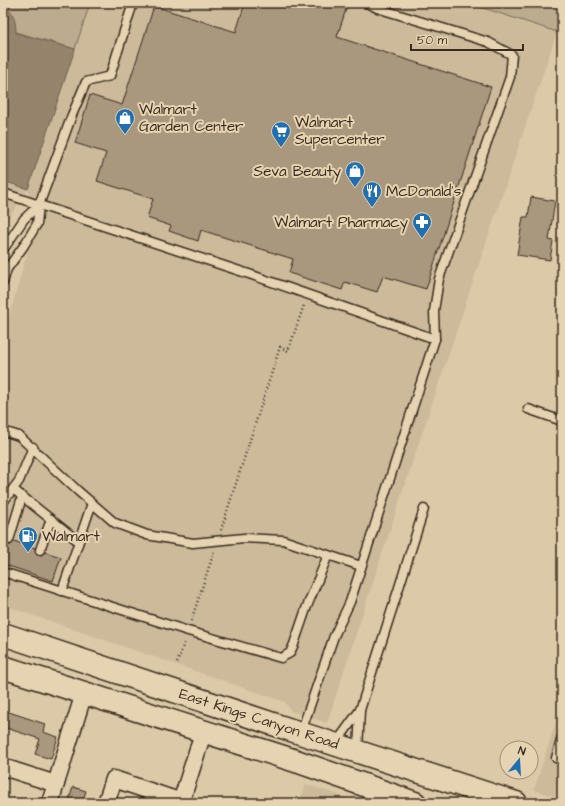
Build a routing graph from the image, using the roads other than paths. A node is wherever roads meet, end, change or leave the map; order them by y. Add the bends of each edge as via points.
1 (133, 3) edge
2 (367, 3) edge
3 (3, 193) edge
4 (39, 205) junction
5 (3, 250) edge
6 (3, 283) edge
7 (435, 339) junction
8 (528, 409) dead end
9 (562, 421) edge
10 (3, 431) edge
11 (33, 448) junction
12 (13, 489) junction
13 (22, 497) junction
14 (3, 502) edge
15 (92, 503) junction
16 (424, 509) dead end
17 (51, 519) junction
18 (9, 540) dead end
19 (78, 540) junction
20 (40, 550) dead end
21 (328, 555) junction
22 (361, 566) junction
23 (3, 572) edge
24 (62, 591) junction
25 (3, 634) edge
26 (3, 667) edge
27 (84, 693) junction
28 (360, 710) junction
29 (204, 730) junction
30 (300, 733) junction
31 (562, 738) edge
32 (335, 744) junction
33 (358, 752) junction
34 (562, 760) edge
35 (3, 767) edge
36 (56, 784) junction
37 (389, 798) edge
38 (183, 802) edge
39 (50, 803) edge
40 (106, 803) edge
41 (415, 803) edge
42 (516, 803) edge

1 - 4 lane via 110,76 86,82
2 - 7 lane via 488,42 512,55 510,77 439,279 434,311
3 - 4 lane
4 - 5 lane via 24,219
4 - 6 lane via 37,224 7,269
4 - 7 lane
7 - 22 lane
8 - 9 lane
10 - 11 lane via 19,436
11 - 12 lane
11 - 15 lane
12 - 13 lane
12 - 14 lane
13 - 17 lane
13 - 18 lane
15 - 19 lane
15 - 21 lane via 115,523 147,535 193,543 244,538 283,540
16 - 28 lane
17 - 19 lane
17 - 20 lane
19 - 24 lane
21 - 22 lane
21 - 24 lane via 290,653 281,658
22 - 30 lane via 350,602 334,636
23 - 24 lane via 31,578
25 - 30 main road, East Kings Canyon Road
26 - 27 main road, East Kings Canyon Road
27 - 29 main road, East Kings Canyon Road
27 - 36 street
28 - 32 lane
28 - 33 lane
29 - 37 main road, East Kings Canyon Road
29 - 38 street
30 - 32 main road, East Kings Canyon Road
31 - 34 lane via 556,758
32 - 33 main road, East Kings Canyon Road
33 - 42 main road, East Kings Canyon Road
35 - 36 street
36 - 39 street
37 - 41 main road, East Kings Canyon Road
38 - 40 street via 114,779

